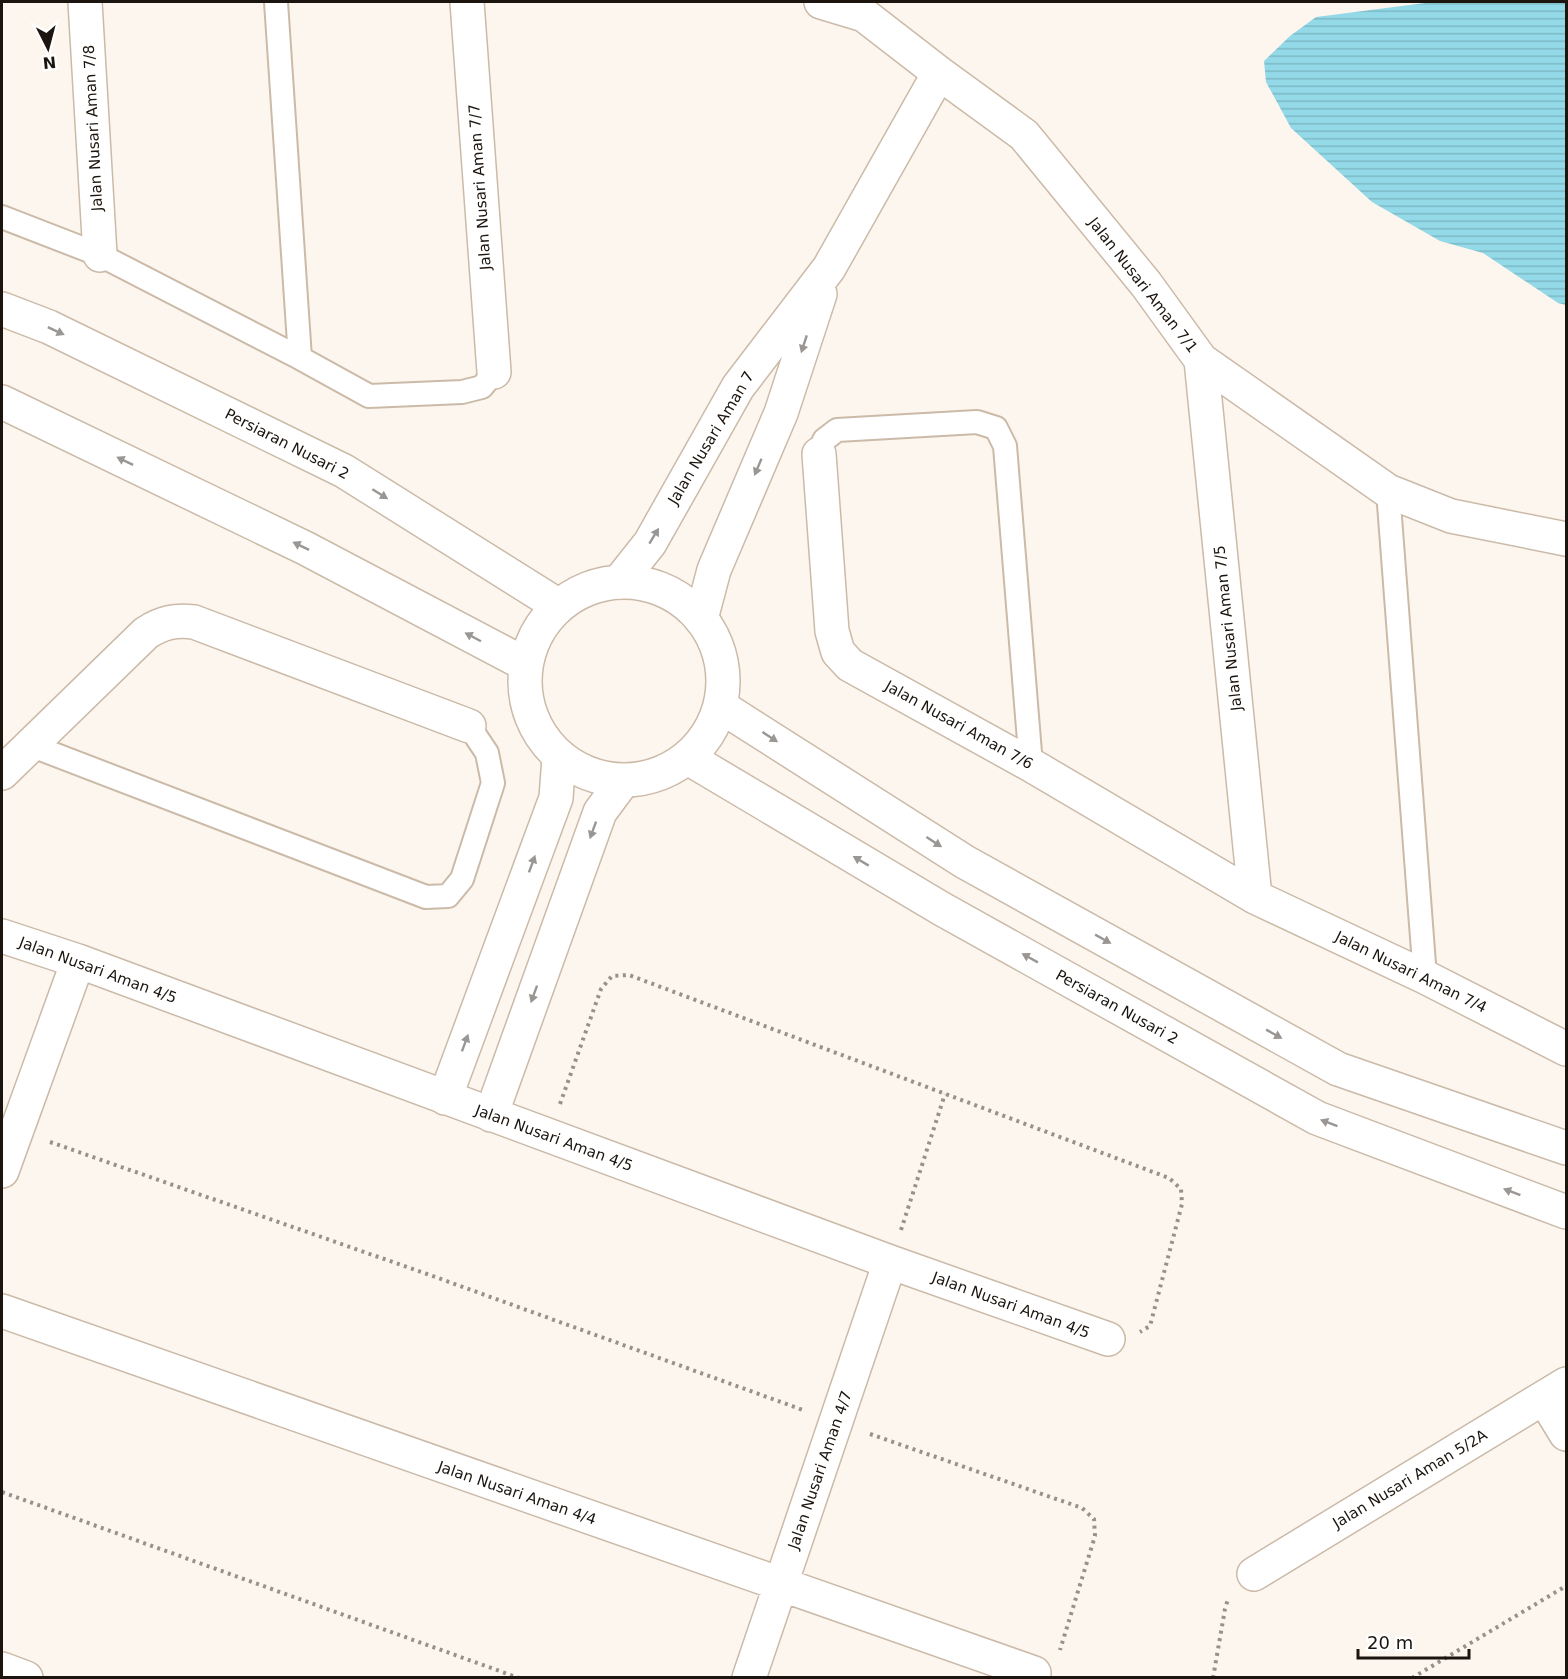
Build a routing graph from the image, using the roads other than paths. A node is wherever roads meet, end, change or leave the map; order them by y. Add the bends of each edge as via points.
1 (86, 2) edge
2 (276, 2) edge
3 (467, 2) edge
4 (821, 2) edge
5 (939, 73) junction
6 (2, 217) edge
7 (100, 255) junction
8 (829, 268) junction
9 (2, 309) edge
10 (300, 358) junction
11 (1201, 360) junction
12 (494, 372) joint
13 (7, 407) edge
14 (819, 454) joint
15 (1388, 491) junction
16 (1566, 539) edge
17 (619, 582) junction
18 (559, 606) junction
19 (701, 619) junction
20 (525, 664) junction
21 (720, 706) junction
22 (469, 726) joint
23 (30, 745) junction
24 (559, 758) junction
25 (688, 758) junction
26 (1031, 765) junction
27 (2, 773) edge
28 (624, 781) junction
29 (1255, 897) junction
30 (2, 936) edge
31 (78, 962) junction
32 (1425, 977) junction
33 (1566, 1049) edge
34 (445, 1098) junction
35 (491, 1115) junction
36 (1566, 1148) edge
37 (2, 1171) edge
38 (1566, 1212) edge
39 (890, 1262) junction
40 (2, 1311) edge
41 (1108, 1339) road end
42 (1555, 1391) edge
43 (1566, 1434) edge
44 (1254, 1574) road end
45 (781, 1585) junction
46 (2, 1669) edge
47 (1034, 1673) road end
48 (26, 1677) edge
49 (749, 1677) edge

1 - 7 street, Jalan Nusari Aman 7/8
2 - 10 lane
3 - 12 street, Jalan Nusari Aman 7/7
4 - 5 street, Jalan Nusari Aman 7/1 via 864,15
5 - 8 street, Jalan Nusari Aman 7
5 - 11 street, Jalan Nusari Aman 7/1 via 1024,135 1146,284
6 - 7 lane
7 - 10 lane
17 -> 8 street, Jalan Nusari Aman 7 via 650,543 738,387
8 -> 19 street, Jalan Nusari Aman 7 via 781,413 714,570
9 -> 18 street, Persiaran Nusari 2 via 49,327 344,471
10 - 12 lane via 369,396 462,392 482,387
11 - 15 street, Jalan Nusari Aman 7/1
11 - 29 street, Jalan Nusari Aman 7/5
20 -> 13 street via 305,548
14 - 26 street, Jalan Nusari Aman 7/6 via 832,631 838,652 850,664
14 - 26 lane via 824,440 837,430 977,422 996,428 1005,446
15 - 16 street, Jalan Nusari Aman 7/1 via 1451,516
15 - 32 lane
17 - 18 street via 588,588
17 - 19 street via 650,586 678,598
18 - 20 street via 536,633
19 - 21 street via 717,645 723,675
20 - 24 street via 525,699 537,731
21 - 25 street via 708,734
21 -> 36 street via 965,862 1338,1069
22 - 23 street via 194,622 177,620 146,633
22 - 23 lane via 487,753 493,783 462,879 448,896 426,897
23 - 27 street
24 - 28 street via 590,775
34 -> 24 street via 556,798
25 - 28 street via 657,775
38 -> 25 street, Persiaran Nusari 2 via 1317,1118 942,909
26 - 29 street, Jalan Nusari Aman 7/6
28 -> 35 street via 600,812
29 - 32 street, Jalan Nusari Aman 7/4
30 - 31 street, Jalan Nusari Aman 4/5
31 - 34 street, Jalan Nusari Aman 4/5
31 - 37 street
32 - 33 street, Jalan Nusari Aman 7/4
34 - 35 street, Jalan Nusari Aman 4/5
35 - 39 street, Jalan Nusari Aman 4/5
39 - 41 street, Jalan Nusari Aman 4/5
39 - 45 street, Jalan Nusari Aman 4/7
40 - 45 street, Jalan Nusari Aman 4/4
42 - 43 street
42 - 44 street, Jalan Nusari Aman 5/2A
45 - 47 street, Jalan Nusari Aman 4/4
45 - 49 street, Jalan Nusari Aman 4/7
46 - 48 street

